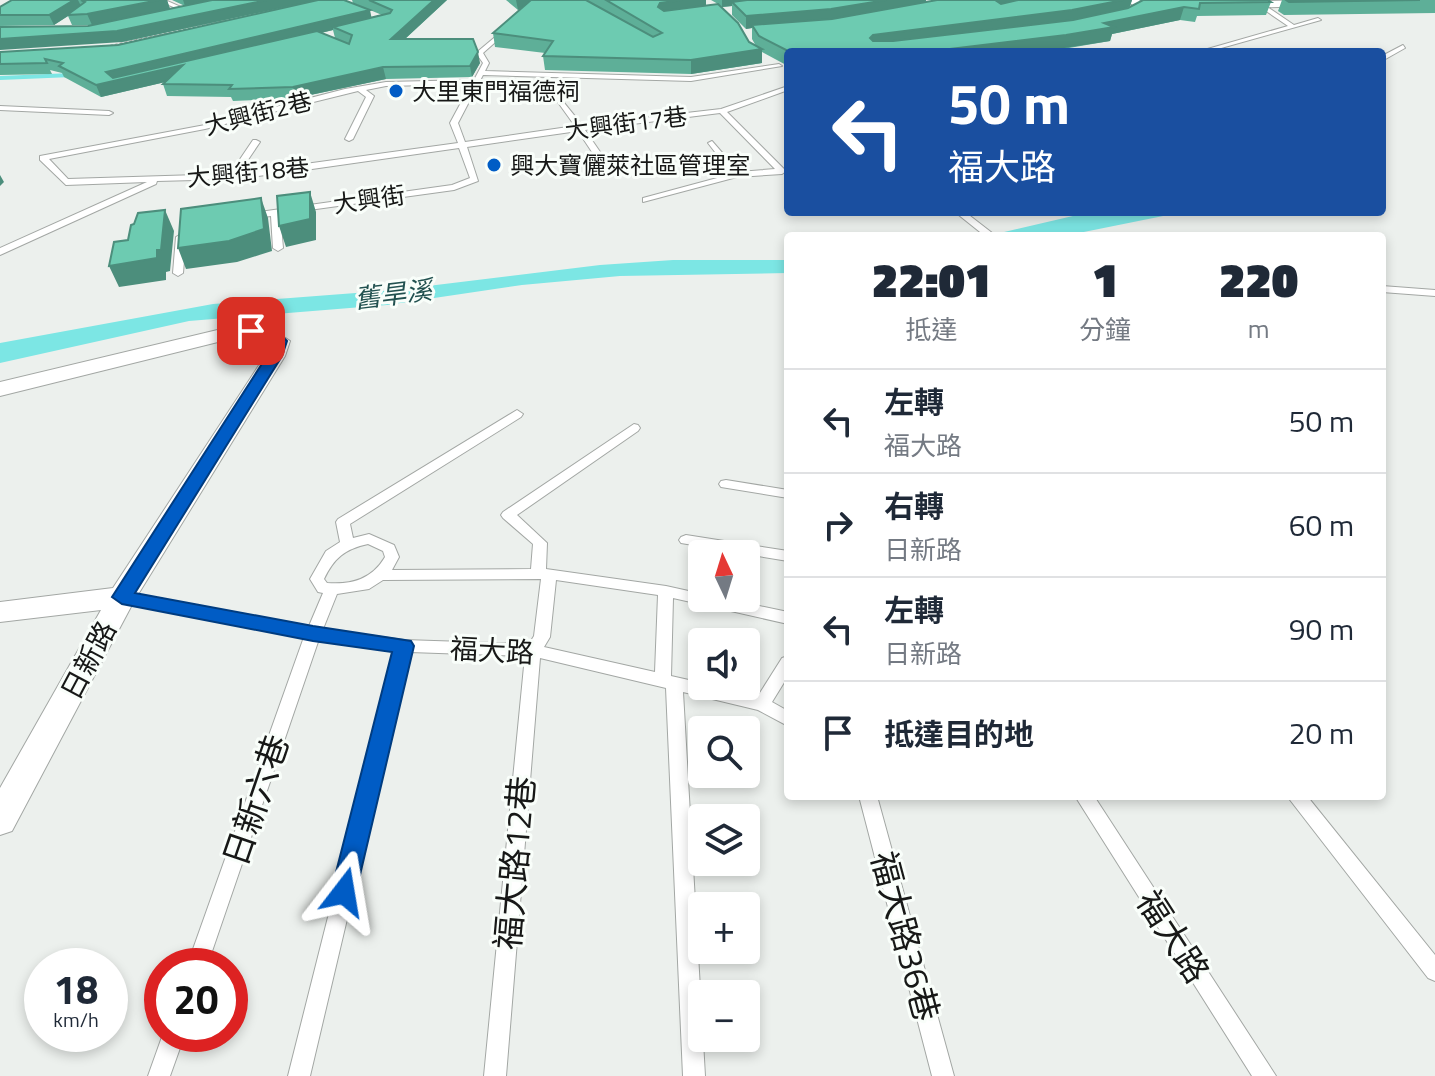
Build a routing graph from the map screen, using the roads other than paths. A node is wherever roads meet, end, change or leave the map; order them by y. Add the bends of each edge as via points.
1 (160, 0) edge
2 (1255, 2) edge
3 (1331, 3) edge
4 (1229, 5) edge
5 (1130, 6) edge
6 (1185, 7) edge
7 (201, 8) edge
8 (187, 11) junction
9 (159, 17) edge
10 (1318, 20) edge
11 (510, 26) edge
12 (1293, 27) junction
13 (1403, 47) dead end
14 (1215, 48) edge
15 (1386, 57) edge
16 (766, 60) edge
17 (784, 69) edge
18 (784, 69) edge
19 (482, 73) junction
20 (474, 82) junction
21 (360, 89) junction
22 (784, 89) edge
23 (561, 101) dead end
24 (0, 108) edge
25 (722, 111) junction
26 (109, 113) dead end
27 (580, 128) junction
28 (349, 139) dead end
29 (256, 142) dead end
30 (712, 143) dead end
31 (462, 144) junction
32 (43, 158) joint
33 (603, 162) dead end
34 (737, 175) junction
35 (233, 176) junction
36 (159, 180) junction
37 (646, 200) dead end
38 (275, 213) junction
39 (964, 216) edge
40 (244, 217) edge
41 (182, 225) edge
42 (985, 232) edge
43 (278, 248) edge
44 (0, 252) edge
45 (178, 273) edge
46 (1386, 289) edge
47 (1435, 293) edge
48 (0, 389) edge
49 (517, 414) dead end
50 (634, 428) dead end
51 (726, 484) dead end
52 (784, 493) edge
53 (686, 540) dead end
54 (347, 544) junction
55 (784, 555) edge
56 (543, 574) junction
57 (382, 575) junction
58 (332, 589) junction
59 (666, 591) junction
60 (122, 597) junction
61 (0, 612) edge
62 (784, 617) edge
63 (313, 634) junction
64 (404, 646) junction
65 (533, 650) junction
66 (784, 668) edge
67 (669, 680) junction
68 (762, 704) junction
69 (784, 717) edge
70 (869, 800) edge
71 (1087, 800) edge
72 (1299, 800) edge
73 (0, 820) edge
74 (203, 948) edge
75 (1435, 971) edge
76 (168, 1052) edge
77 (159, 1076) edge
78 (299, 1076) edge
79 (495, 1076) edge
80 (694, 1076) edge
81 (943, 1076) edge
82 (1265, 1076) edge

1 - 8 lane
2 - 3 street
2 - 4 street
2 - 12 lane
5 - 6 street
7 - 8 street
8 - 9 street
10 - 12 lane
11 - 19 lane via 479,53 486,63
12 - 14 lane
13 - 15 lane
16 - 18 lane
17 - 19 lane via 691,79
19 - 20 lane, 大興街
20 - 21 lane, 大興街2巷
20 - 31 lane, 大興街 via 454,123
21 - 28 lane via 370,96
21 - 32 lane, 大興街2巷 via 205,127
22 - 25 lane, 大興街17巷
23 - 27 lane
24 - 26 lane
25 - 27 lane, 大興街17巷
25 - 34 lane via 782,171
27 - 31 lane, 大興街17巷
27 - 33 lane
29 - 35 lane
30 - 34 lane
31 - 35 lane, 大興街18巷
31 - 38 lane, 大興街 via 475,179 454,187
32 - 36 lane, 大興街18巷 via 66,182
34 - 37 lane
35 - 36 lane, 大興街18巷
36 - 44 lane
38 - 40 lane, 大興街
38 - 43 lane
39 - 42 lane
41 - 45 lane
46 - 47 lane
48 - 60 street, 日新路 via 230,333 267,332 280,341
49 - 54 lane via 343,522
50 - 56 lane, 福大路12巷 via 508,515 540,543
51 - 52 lane
53 - 55 lane
54 - 57 lane via 369,539 389,548 392,557
54 - 58 lane via 330,553 317,579 323,588
56 - 57 lane
56 - 59 lane
56 - 65 lane, 福大路12巷 via 542,637
57 - 58 lane via 356,589
58 - 63 lane, 日新六巷
59 - 62 lane
59 - 67 lane
60 - 61 street, 福大路
60 - 63 lane, 福大路
60 - 73 street, 日新路
63 - 64 lane, 福大路
63 - 74 lane, 日新六巷
64 - 65 lane, 福大路
64 - 78 lane
65 - 67 lane, 福大路
65 - 79 lane, 福大路12巷
66 - 68 lane
67 - 68 lane, 福大路
67 - 80 lane
68 - 69 lane, 福大路
70 - 81 lane, 福大路36巷
71 - 82 lane, 福大路
72 - 75 lane
76 - 77 lane

